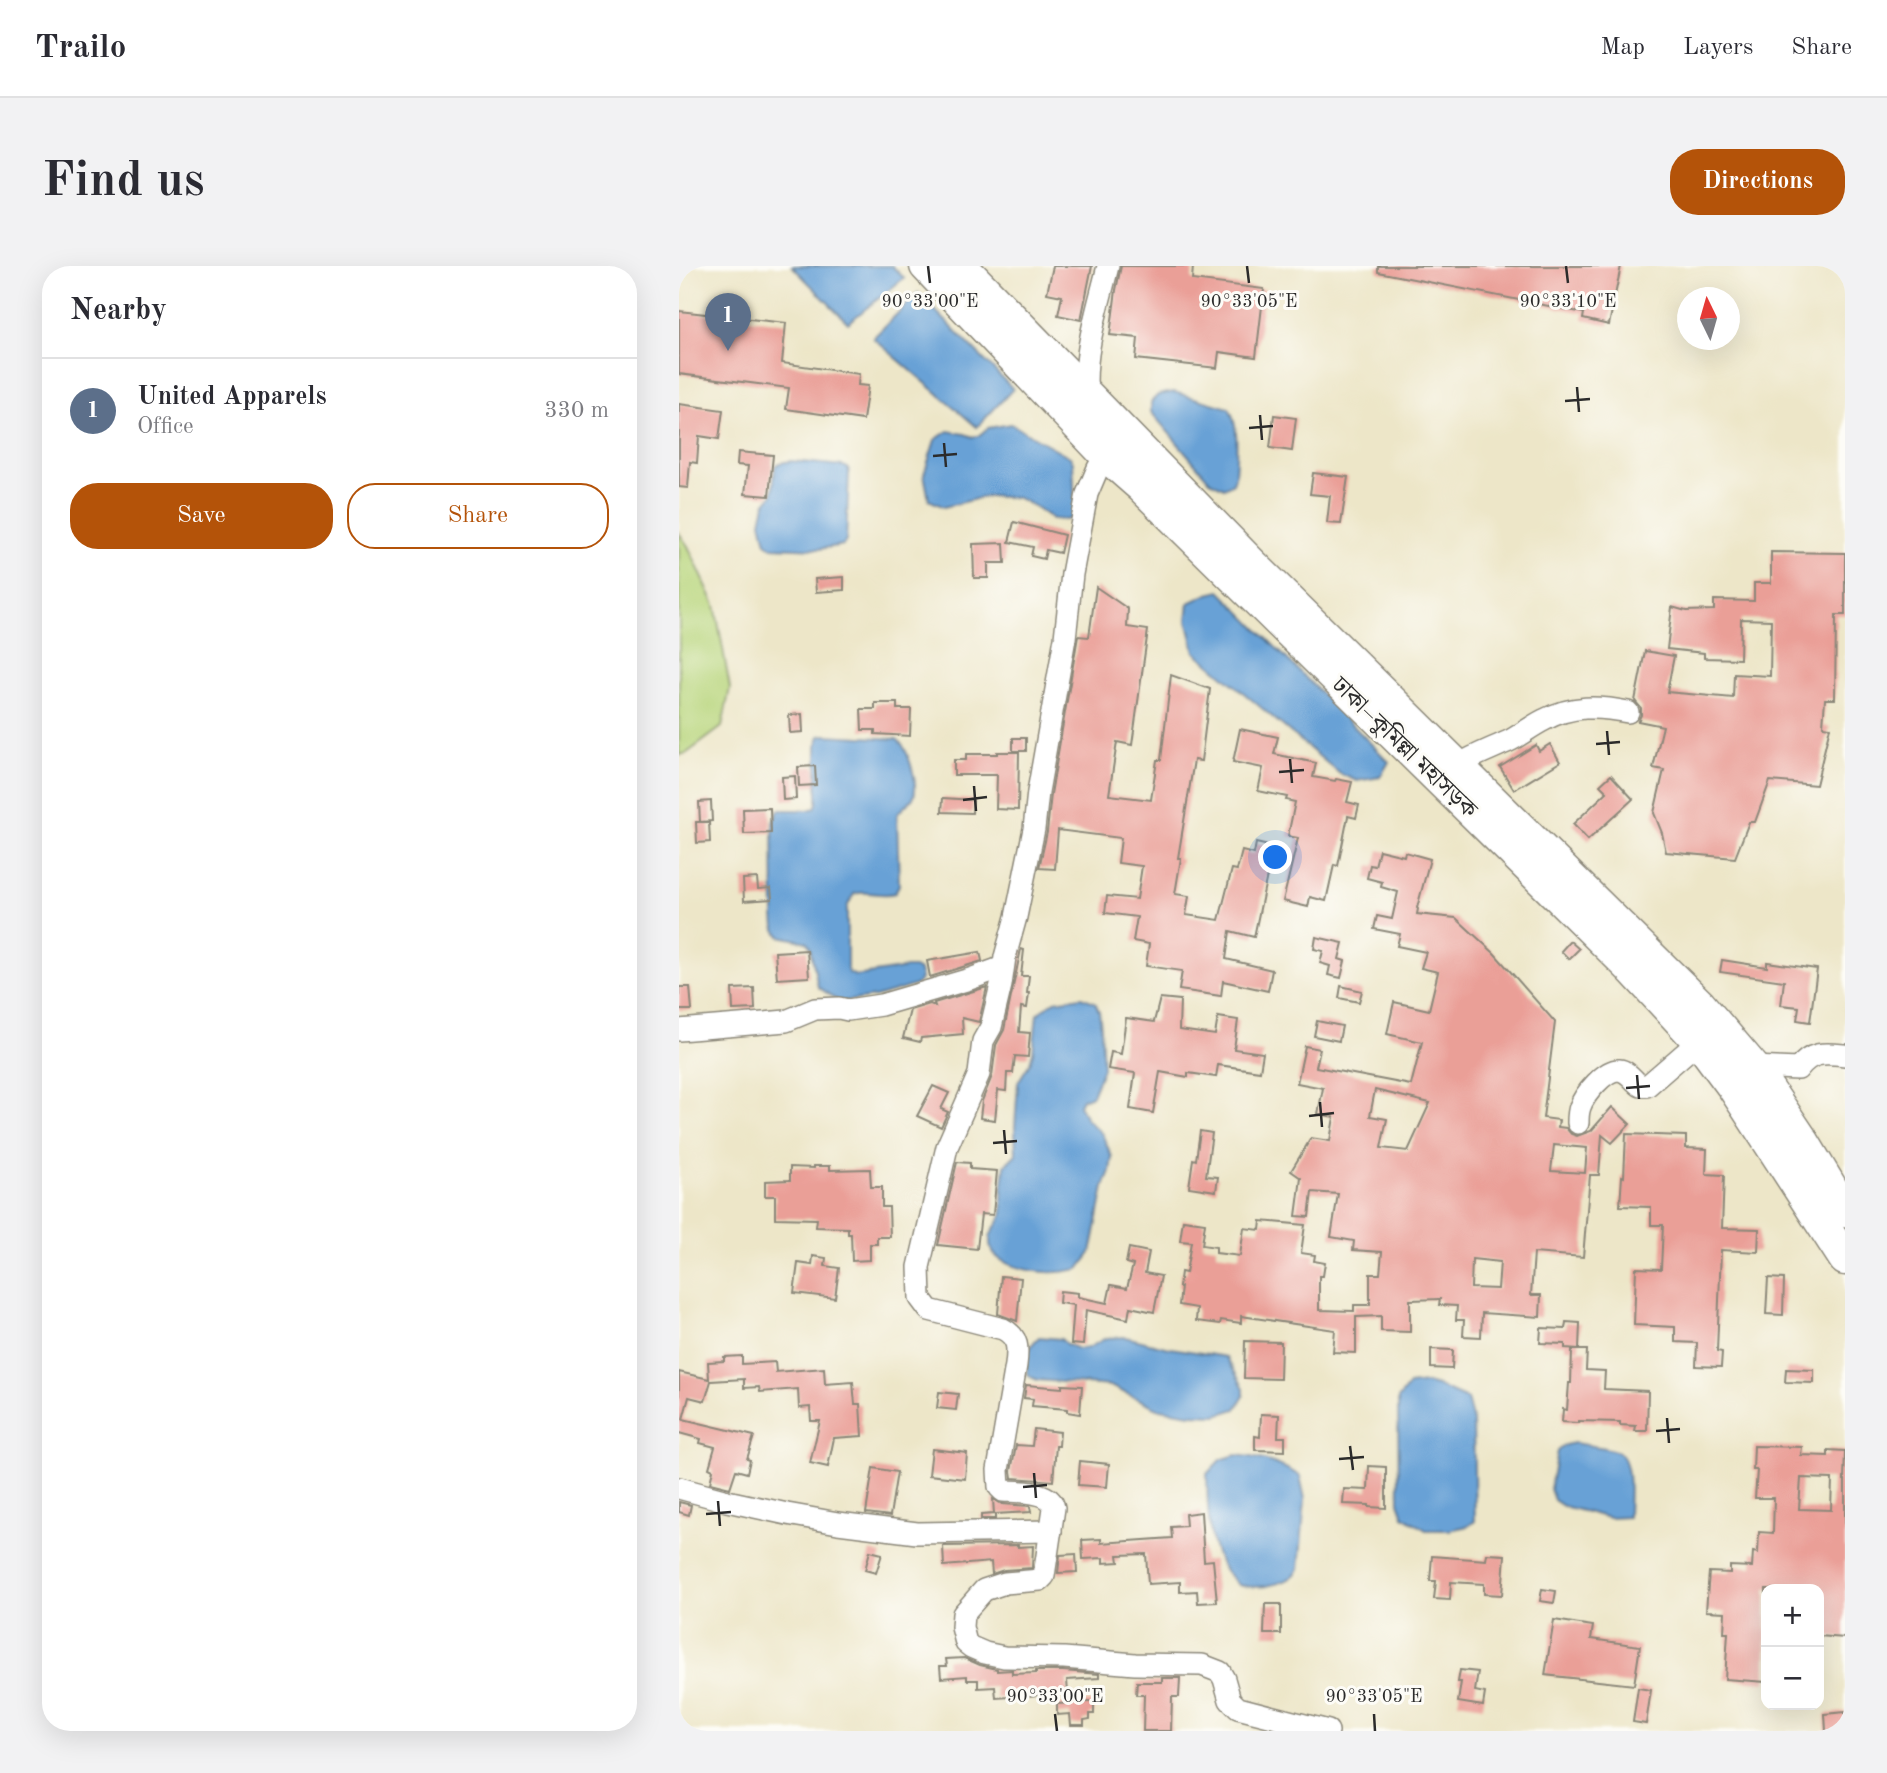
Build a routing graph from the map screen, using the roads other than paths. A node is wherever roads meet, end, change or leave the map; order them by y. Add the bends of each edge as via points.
1 (926, 266) edge
2 (961, 266) edge
3 (1108, 266) edge
4 (1087, 395) junction
5 (1110, 459) junction
6 (1629, 712) dead end
7 (1457, 766) junction
8 (1003, 967) junction
9 (679, 1030) edge
10 (1699, 1041) junction
11 (1845, 1055) edge
12 (1753, 1067) junction
13 (1578, 1124) dead end
14 (1845, 1211) edge
15 (1845, 1259) edge
16 (679, 1488) edge
17 (1051, 1531) junction
18 (1328, 1731) edge

1 - 5 highway, ঢাকা–কুমিল্লা মহাসড়ক
2 - 4 highway, ঢাকা–কুমিল্লা মহাসড়ক
3 - 4 street via 1090,342
4 - 7 highway, ঢাকা–কুমিল্লা মহাসড়ক
5 - 8 street via 1091,481 1080,523 1034,829
5 - 10 highway, ঢাকা–কুমিল্লা মহাসড়ক via 1634,971
6 - 7 street via 1591,707 1561,712
7 - 12 highway, ঢাকা–কুমিল্লা মহাসড়ক via 1700,1005
8 - 9 street via 881,1005 815,1009 786,1021
8 - 17 street via 979,1074 947,1147 919,1267 920,1298 929,1310 1003,1329 1016,1340 998,1482 1003,1490 1047,1496 1054,1508
10 - 13 street via 1647,1086 1627,1072 1614,1070 1605,1075 1580,1106
10 - 15 highway, ঢাকা–কুমিল্লা মহাসড়ক
11 - 12 street via 1812,1056 1798,1069
12 - 14 highway, ঢাকা–কুমিল্লা মহাসড়ক
16 - 17 street via 787,1514 917,1533
17 - 18 street via 1040,1580 984,1590 963,1614 966,1643 971,1647 1004,1657 1202,1665 1220,1672 1230,1700 1238,1708

